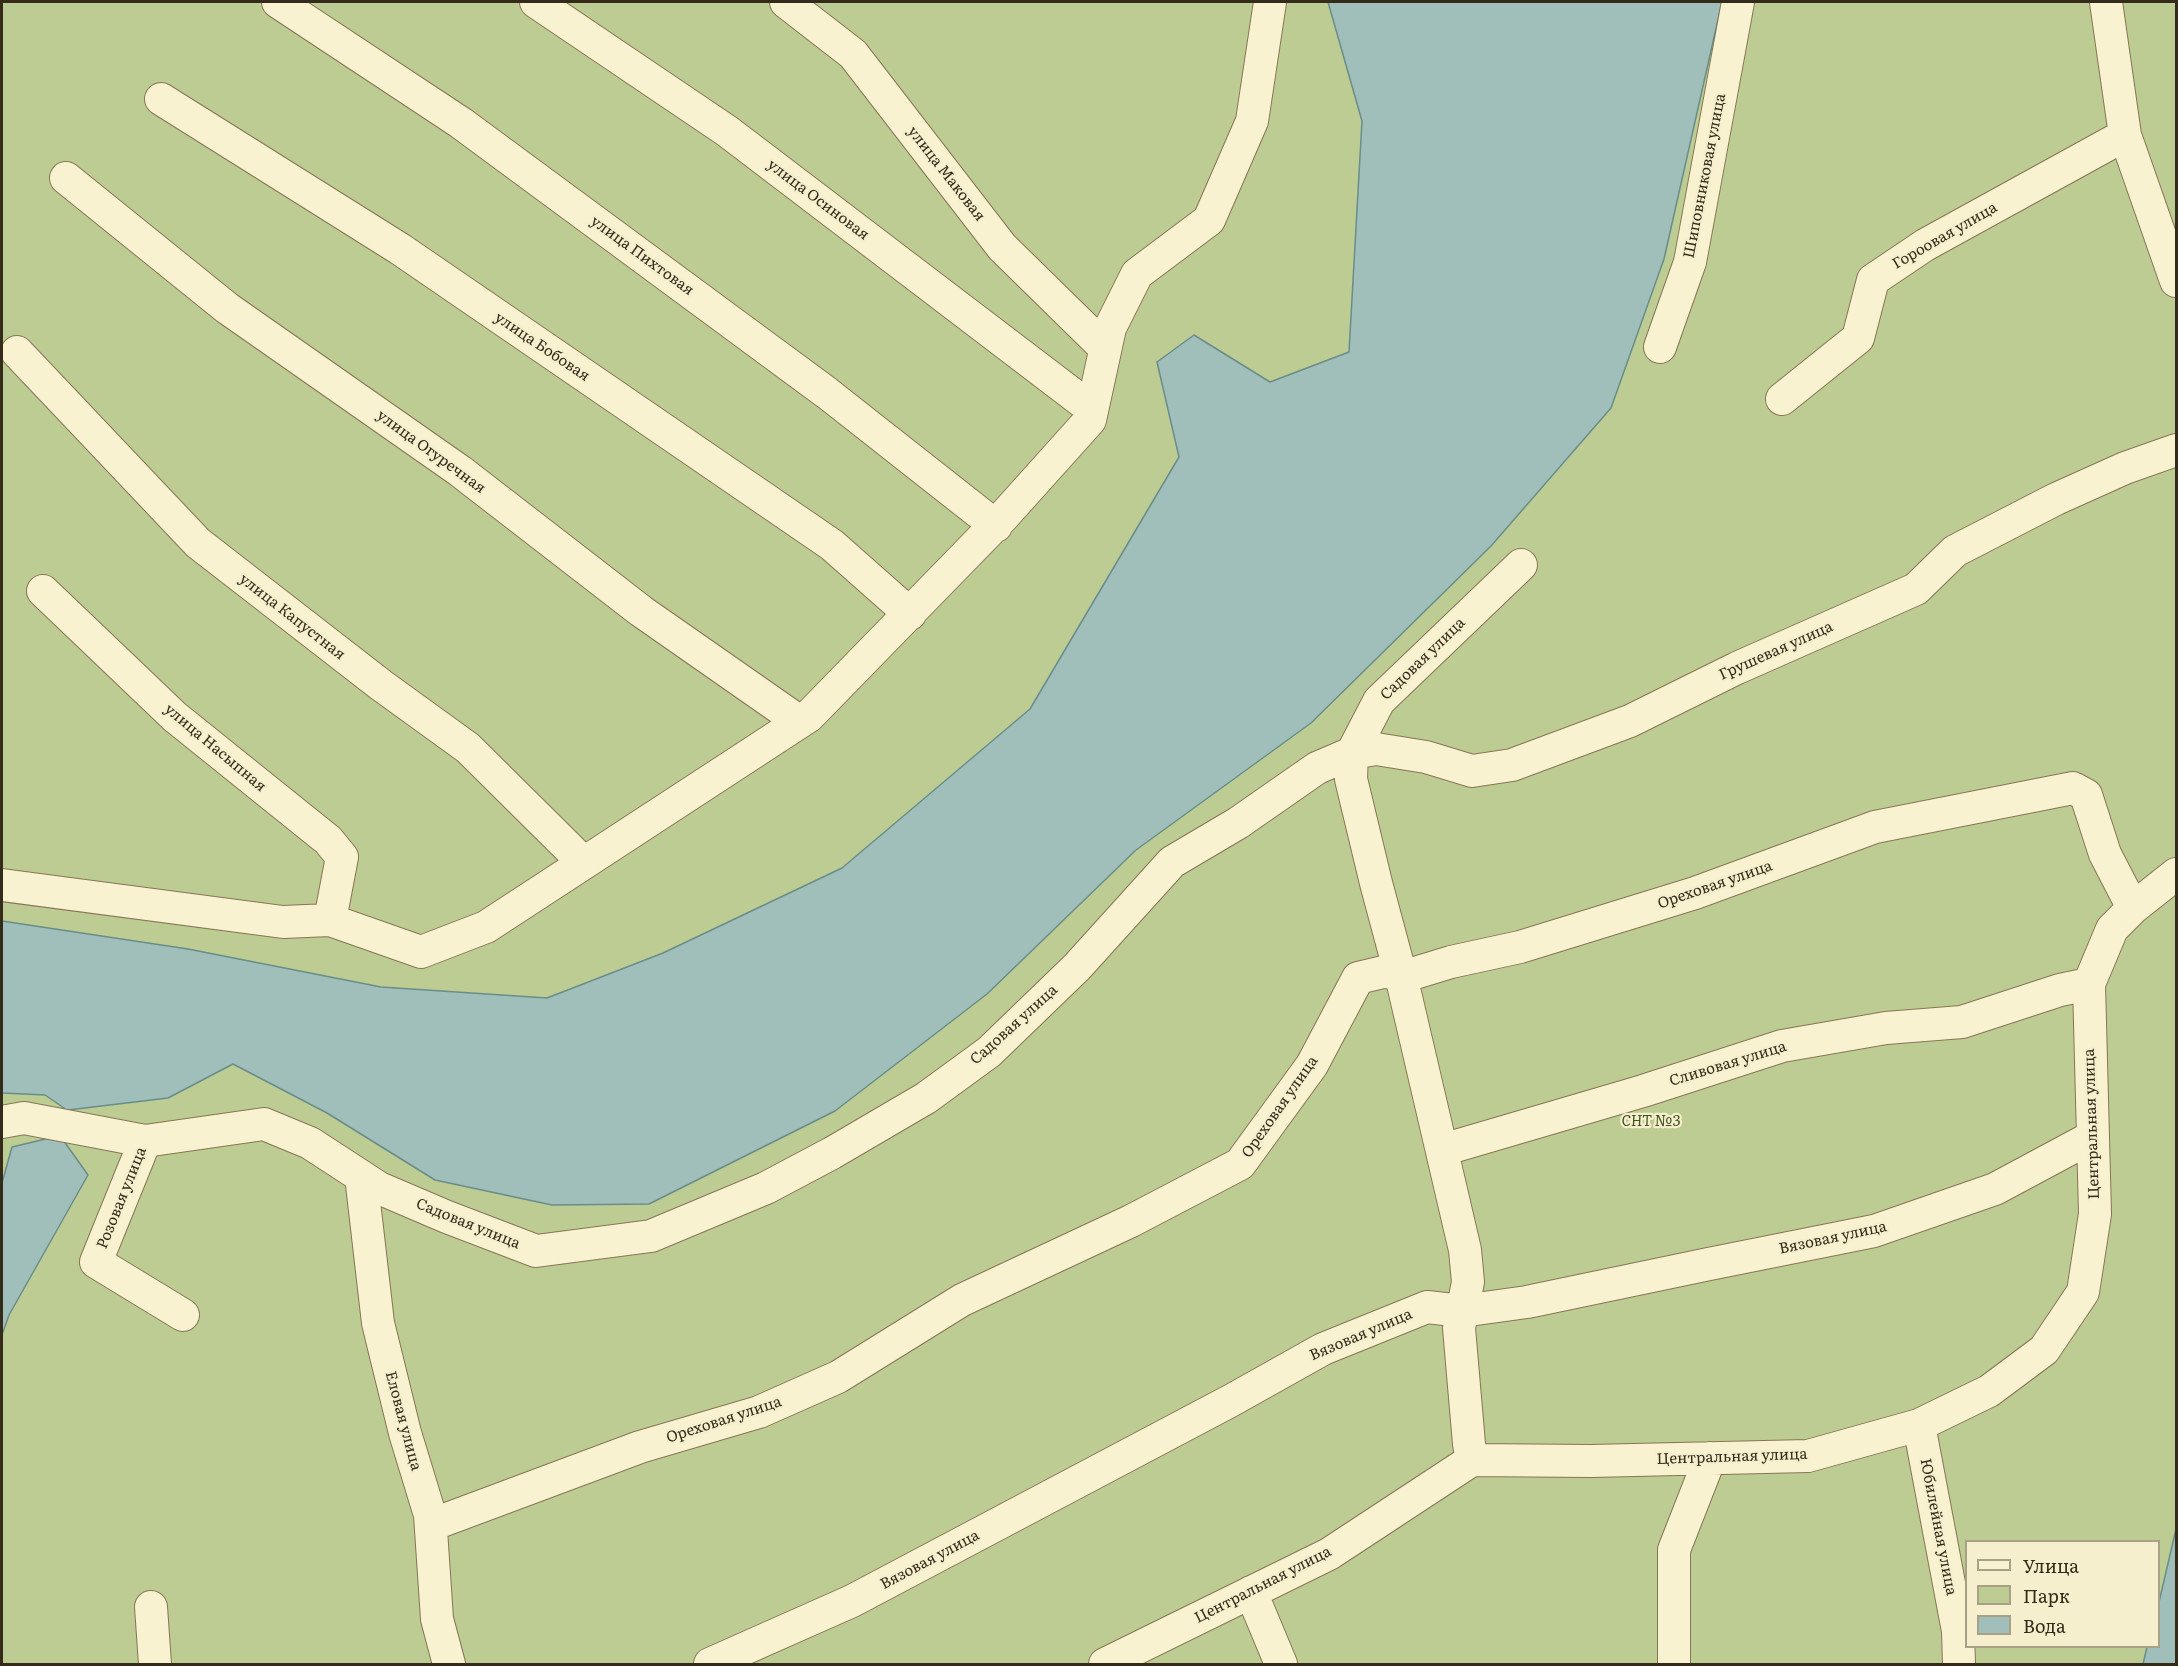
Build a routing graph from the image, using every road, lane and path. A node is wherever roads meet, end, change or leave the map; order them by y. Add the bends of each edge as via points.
1 (278, 2) edge
2 (536, 2) edge
3 (786, 2) edge
4 (1270, 2) edge
5 (1738, 2) edge
6 (2106, 2) edge
7 (161, 99) dead end
8 (2125, 135) junction
9 (66, 178) dead end
10 (2176, 281) edge
11 (1660, 347) dead end
12 (1105, 348) junction
13 (17, 352) dead end
14 (1782, 399) dead end
15 (1092, 409) junction
16 (2176, 450) edge
17 (996, 526) junction
18 (1521, 565) dead end
19 (43, 591) dead end
20 (910, 614) junction
21 (800, 722) junction
22 (1352, 753) junction
23 (584, 863) junction
24 (2176, 874) edge
25 (2, 885) edge
26 (2133, 908) junction
27 (330, 920) junction
28 (1400, 973) junction
29 (2089, 984) junction
30 (2, 1122) edge
31 (2092, 1137) junction
32 (145, 1141) junction
33 (1442, 1150) junction
34 (361, 1176) junction
35 (1462, 1311) junction
36 (183, 1315) dead end
37 (1918, 1425) junction
38 (1710, 1458) junction
39 (1472, 1460) junction
40 (431, 1525) junction
41 (1251, 1592) junction
42 (151, 1607) dead end
43 (1671, 1661) edge
44 (155, 1665) edge
45 (449, 1665) edge
46 (710, 1665) edge
47 (1105, 1665) edge
48 (1281, 1665) edge
49 (1959, 1665) edge

1 - 17 street, улица Пихтовая via 461,123 827,393
2 - 15 street, улица Осиновая via 727,131
3 - 12 street, улица Маковая via 853,54 1002,247
4 - 12 street via 1252,121 1209,220 1137,274 1110,328
5 - 11 street, Шиповниковая улица via 1690,262
6 - 8 street
7 - 20 street, улица Бобовая via 400,249 831,545
8 - 10 street
8 - 14 street, Гороовая улица via 1925,245 1873,280 1858,338
9 - 21 street, улица Огуречная via 227,309 460,471 641,612
12 - 15 street
13 - 23 street, улица Капустная via 198,543 468,748
15 - 17 street via 1090,420
16 - 22 street, Грушевая улица via 2115,472 1955,551 1916,589 1737,668 1630,721 1512,765 1472,771 1426,757 1376,749
17 - 20 street
18 - 22 street, Садовая улица via 1379,701
19 - 27 street, улица Насыпная via 176,717 328,840 342,857
20 - 21 street
21 - 23 street
22 - 28 street via 1352,779
22 - 34 street, Садовая улица via 1317,768 1173,862 1077,967 989,1052 926,1098 766,1188 651,1236 536,1251 437,1213
23 - 27 street via 486,927 422,952
24 - 26 street, Центральная улица
25 - 27 street via 283,922
26 - 28 street, Ореховая улица via 2105,854 2086,795 2073,788 1875,827 1695,893 1520,947 1415,973
26 - 29 street, Центральная улица via 2112,929
28 - 33 street
28 - 40 street, Ореховая улица via 1383,972 1358,978 1312,1065 1240,1164 1131,1221 962,1300 838,1377 759,1412 640,1447
29 - 31 street, Центральная улица
29 - 33 street, Сливовая улица via 1962,1022 1886,1029 1782,1046
30 - 32 street, Садовая улица via 24,1118
31 - 35 street, Вязовая улица via 1995,1189 1874,1232 1527,1302
31 - 37 street, Центральная улица via 2095,1214 2083,1292 2044,1350 1989,1391
32 - 34 street, Садовая улица via 264,1124 310,1143
32 - 36 street, Розовая улица via 96,1262
33 - 35 street via 1465,1250 1468,1282
34 - 40 street, Еловая улица via 378,1323
35 - 39 street via 1459,1328
35 - 46 street, Вязовая улица via 1427,1307 1323,1349 852,1601
37 - 38 street, Центральная улица via 1808,1456
37 - 49 street, Юбилейная улица via 1958,1631
38 - 39 street, Центральная улица
38 - 43 street via 1674,1550
39 - 41 street, Центральная улица via 1329,1554
40 - 45 street, Еловая улица via 437,1619
41 - 47 street, Центральная улица
41 - 48 street
42 - 44 street

